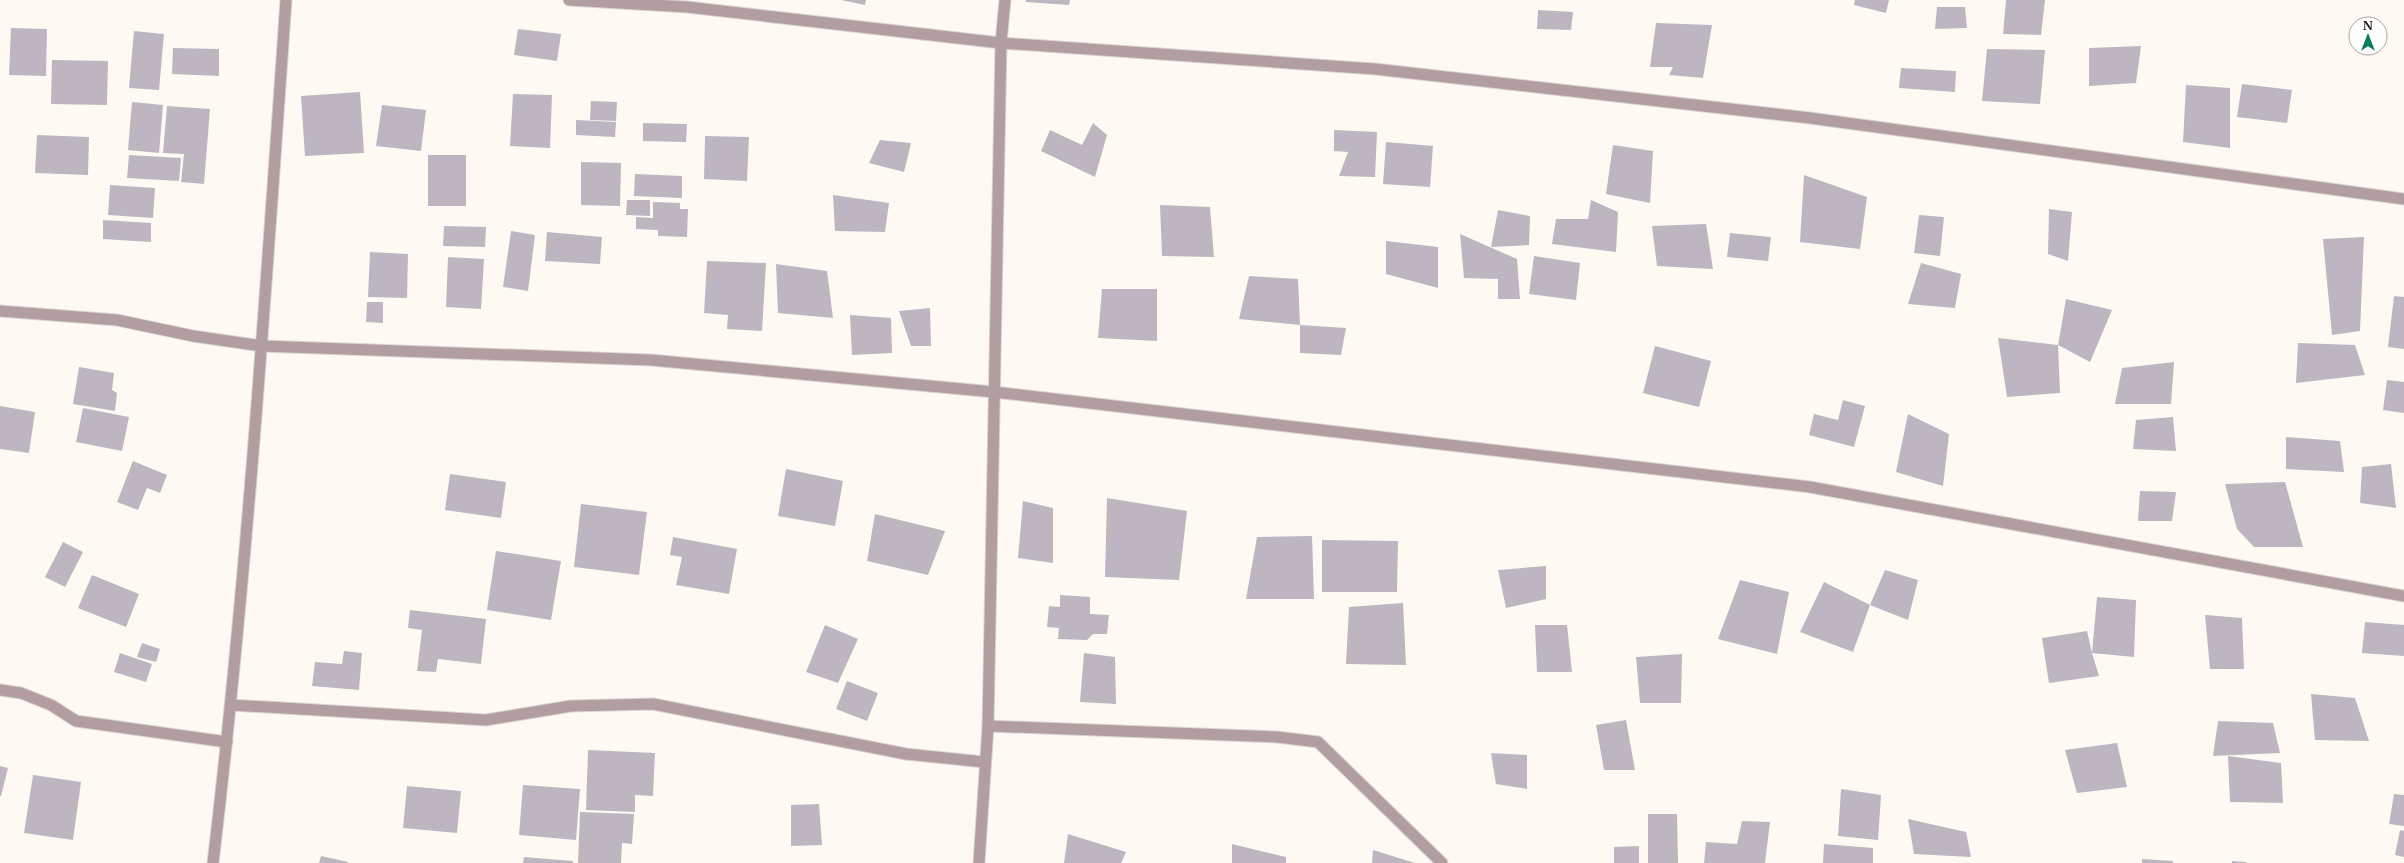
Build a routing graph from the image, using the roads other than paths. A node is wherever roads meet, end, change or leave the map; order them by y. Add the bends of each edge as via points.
1 (286, 0) edge
2 (569, 0) edge
3 (1004, 0) edge
4 (1001, 43) junction
5 (2404, 199) edge
6 (0, 311) edge
7 (262, 346) junction
8 (994, 392) junction
9 (2404, 596) edge
10 (0, 690) edge
11 (231, 705) junction
12 (988, 726) junction
13 (227, 742) junction
14 (984, 762) junction
15 (213, 863) edge
16 (979, 863) edge
17 (1442, 863) edge

1 - 7 street
2 - 4 street via 687,7
3 - 4 street
4 - 5 street via 1375,69 1494,82 1810,118
4 - 8 street
6 - 7 street via 117,320 193,336
7 - 8 street via 651,360
7 - 11 street
8 - 9 street via 1810,487
8 - 12 street
10 - 13 street via 21,694 51,705 76,721
11 - 13 street
11 - 14 street via 486,720 571,706 653,704 906,754
12 - 14 street
12 - 17 street via 1277,737 1318,742
13 - 15 street
14 - 16 street

